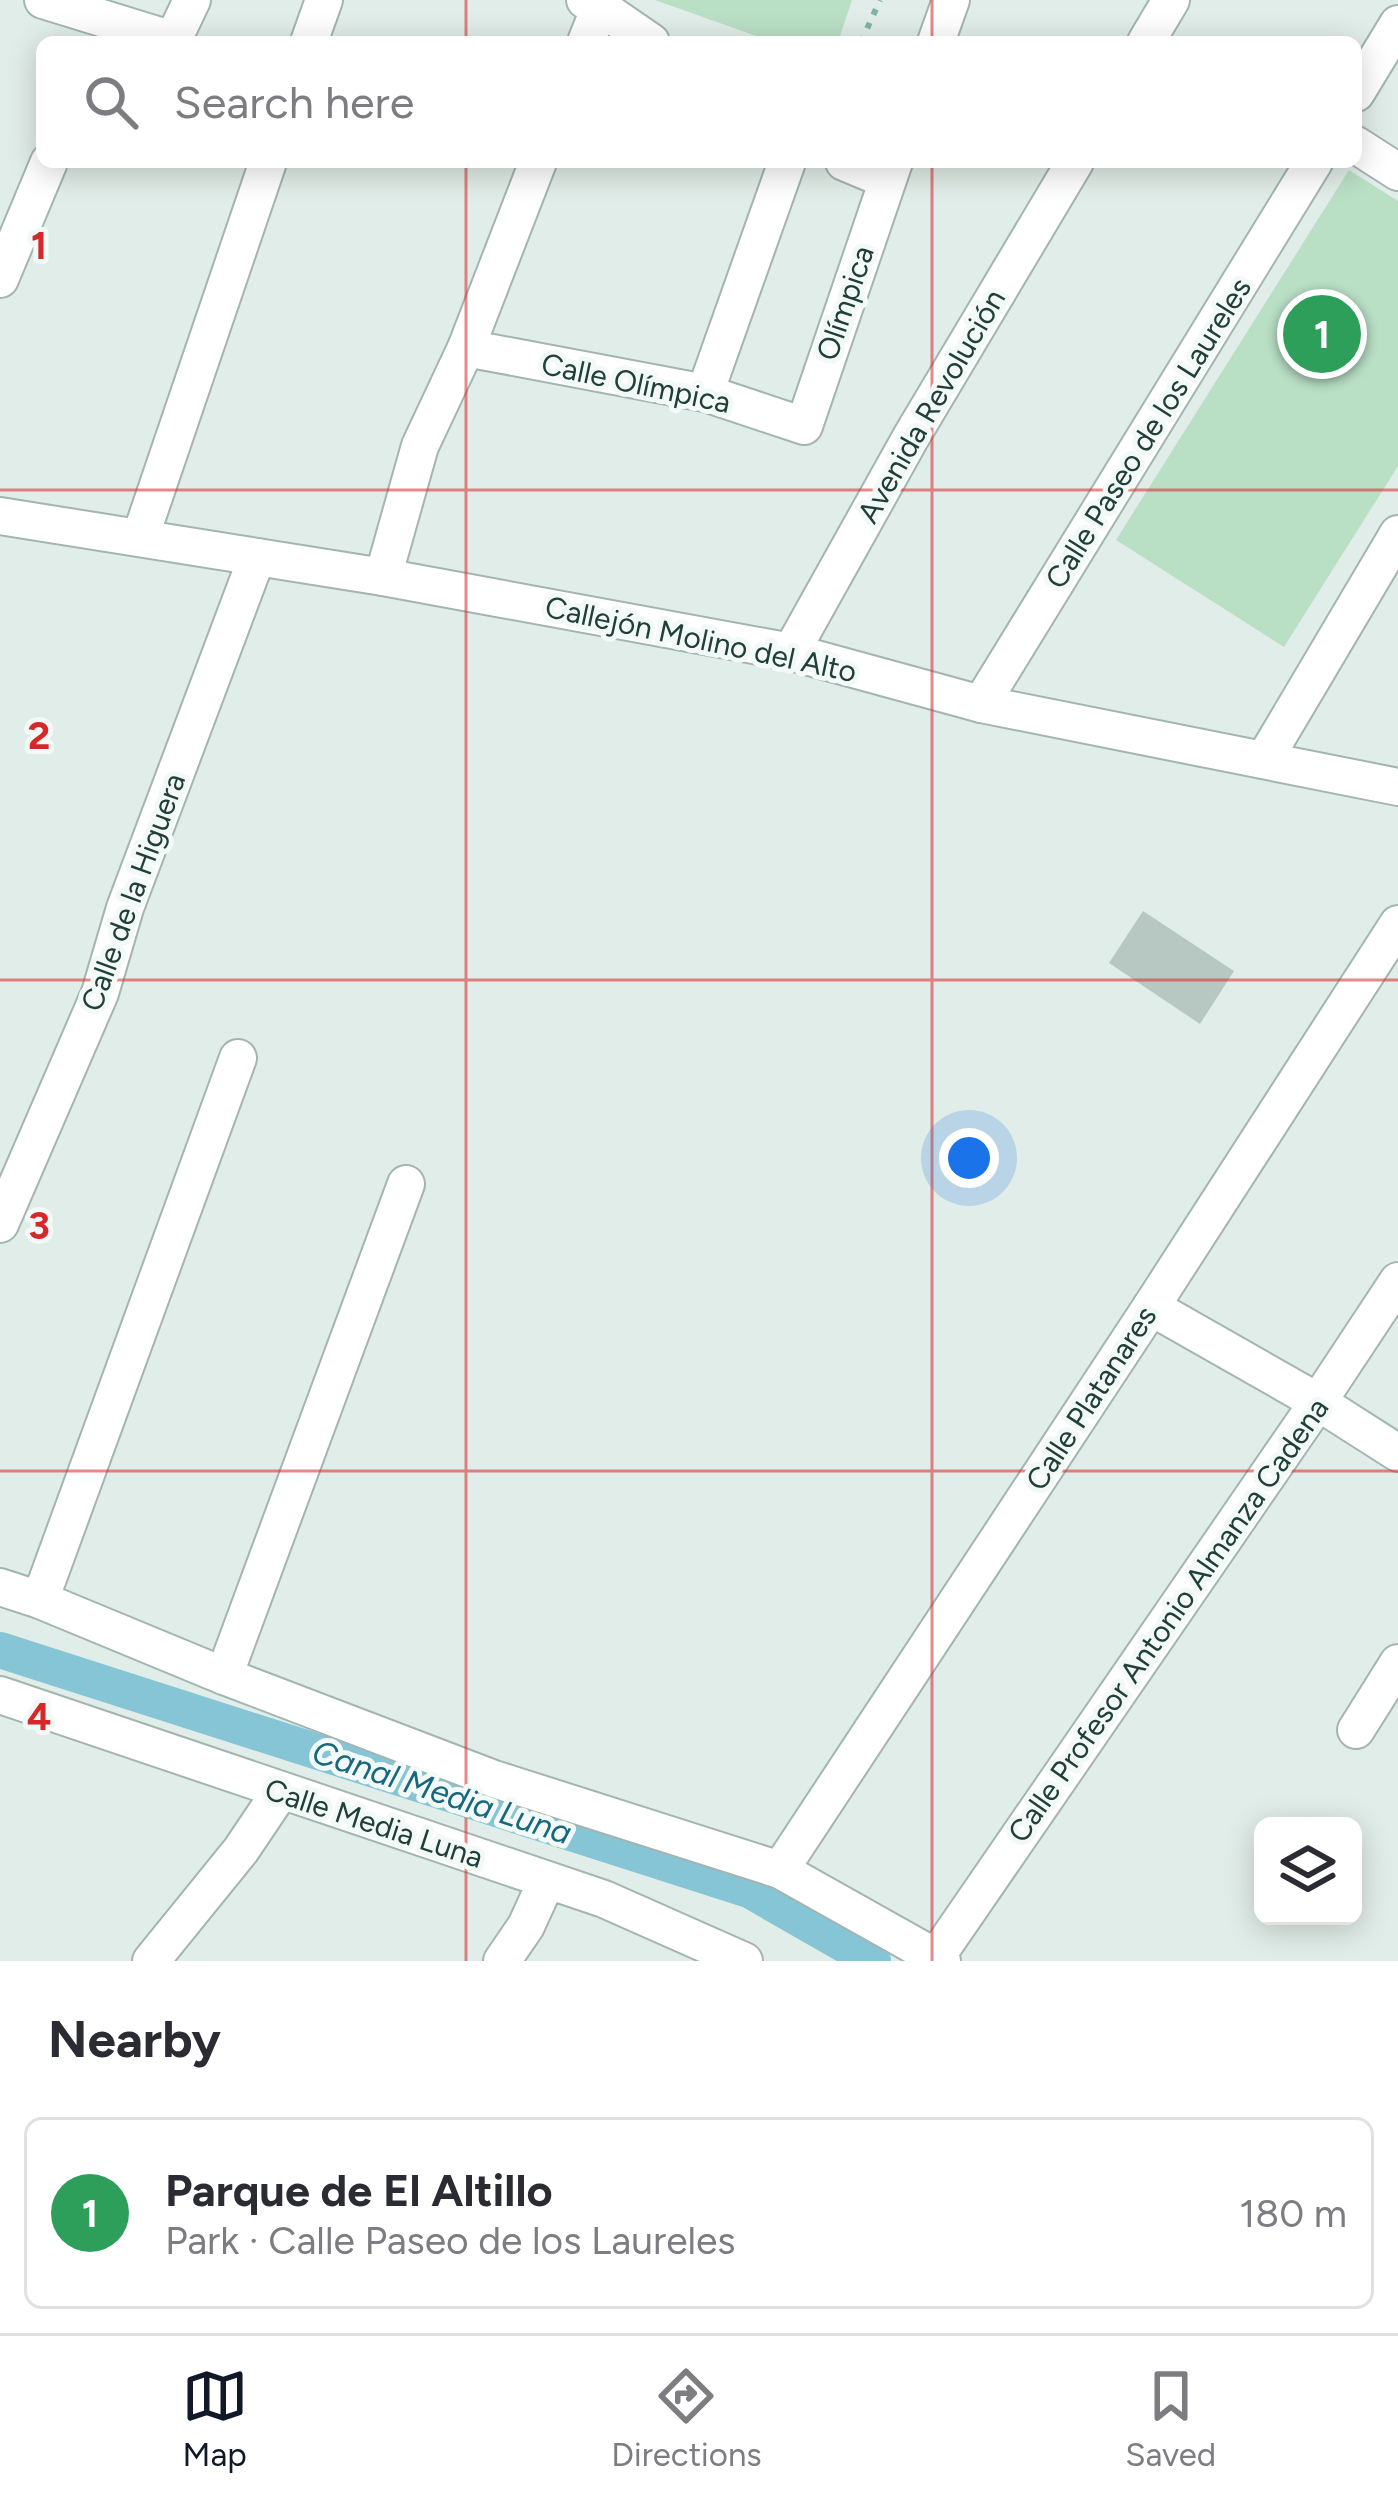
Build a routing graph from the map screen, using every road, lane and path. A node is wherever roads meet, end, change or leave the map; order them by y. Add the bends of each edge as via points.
1 (43, 0) edge
2 (192, 0) edge
3 (323, 0) edge
4 (880, 0) edge
5 (951, 0) edge
6 (1171, 0) edge
7 (593, 3) edge
8 (1398, 24) edge
9 (105, 32) edge
10 (138, 36) edge
11 (174, 36) edge
12 (311, 36) edge
13 (587, 36) edge
14 (642, 36) edge
15 (864, 36) edge
16 (938, 36) edge
17 (1150, 36) edge
18 (1362, 83) edge
19 (1362, 150) edge
20 (46, 168) edge
21 (266, 168) edge
22 (536, 168) edge
23 (785, 168) edge
24 (1071, 168) edge
25 (1310, 168) edge
26 (890, 171) edge
27 (1398, 172) edge
28 (2, 269) edge
29 (466, 349) junction
30 (705, 393) junction
31 (804, 426) joint
32 (0, 516) edge
33 (1398, 534) edge
34 (140, 538) junction
35 (257, 557) junction
36 (383, 577) junction
37 (791, 652) junction
38 (981, 704) junction
39 (1264, 760) junction
40 (1398, 787) edge
41 (1398, 924) edge
42 (238, 1058) dead end
43 (406, 1184) dead end
44 (0, 1224) edge
45 (1398, 1281) edge
46 (1151, 1306) junction
47 (1318, 1402) junction
48 (1398, 1453) edge
49 (0, 1587) edge
50 (40, 1600) junction
51 (1398, 1663) edge
52 (224, 1676) junction
53 (0, 1695) edge
54 (1356, 1730) dead end
55 (280, 1792) junction
56 (780, 1870) junction
57 (547, 1880) junction
58 (939, 1959) edge
59 (151, 1961) edge
60 (502, 1961) edge
61 (744, 1961) edge

1 - 9 street
2 - 11 street
3 - 12 street
4 - 15 path
5 - 16 street
6 - 17 street
7 - 13 street
7 - 14 street
8 - 18 street
9 - 10 street
19 - 27 street
20 - 28 street
21 - 34 street
22 - 29 street
23 - 30 street
24 - 37 street, Avenida Revolución
25 - 38 street, Calle Paseo de los Laureles
26 - 31 street, Olímpica
29 - 30 street, Calle Olímpica
29 - 36 street via 420,446
30 - 31 street, Calle Olímpica
32 - 34 street, Callejón Molino del Alto
33 - 39 street
34 - 35 street, Callejón Molino del Alto
35 - 36 street, Callejón Molino del Alto
35 - 44 street, Calle de la Higuera via 100,993
36 - 37 street, Callejón Molino del Alto
37 - 38 street, Callejón Molino del Alto
38 - 39 street, Callejón Molino del Alto
39 - 40 street, Callejón Molino del Alto
41 - 46 street, Calle Platanares
42 - 50 street
43 - 52 street
45 - 47 street, Calle Profesor Antonio Almanza Cadena
46 - 47 street
46 - 56 street, Calle Platanares
47 - 48 street
47 - 58 street, Calle Profesor Antonio Almanza Cadena
49 - 50 street
50 - 52 street
51 - 54 street
52 - 56 street via 494,1779
53 - 55 street, Calle Media Luna
55 - 57 street, Calle Media Luna
55 - 59 street
56 - 58 street
57 - 60 street
57 - 61 street, Calle Media Luna

